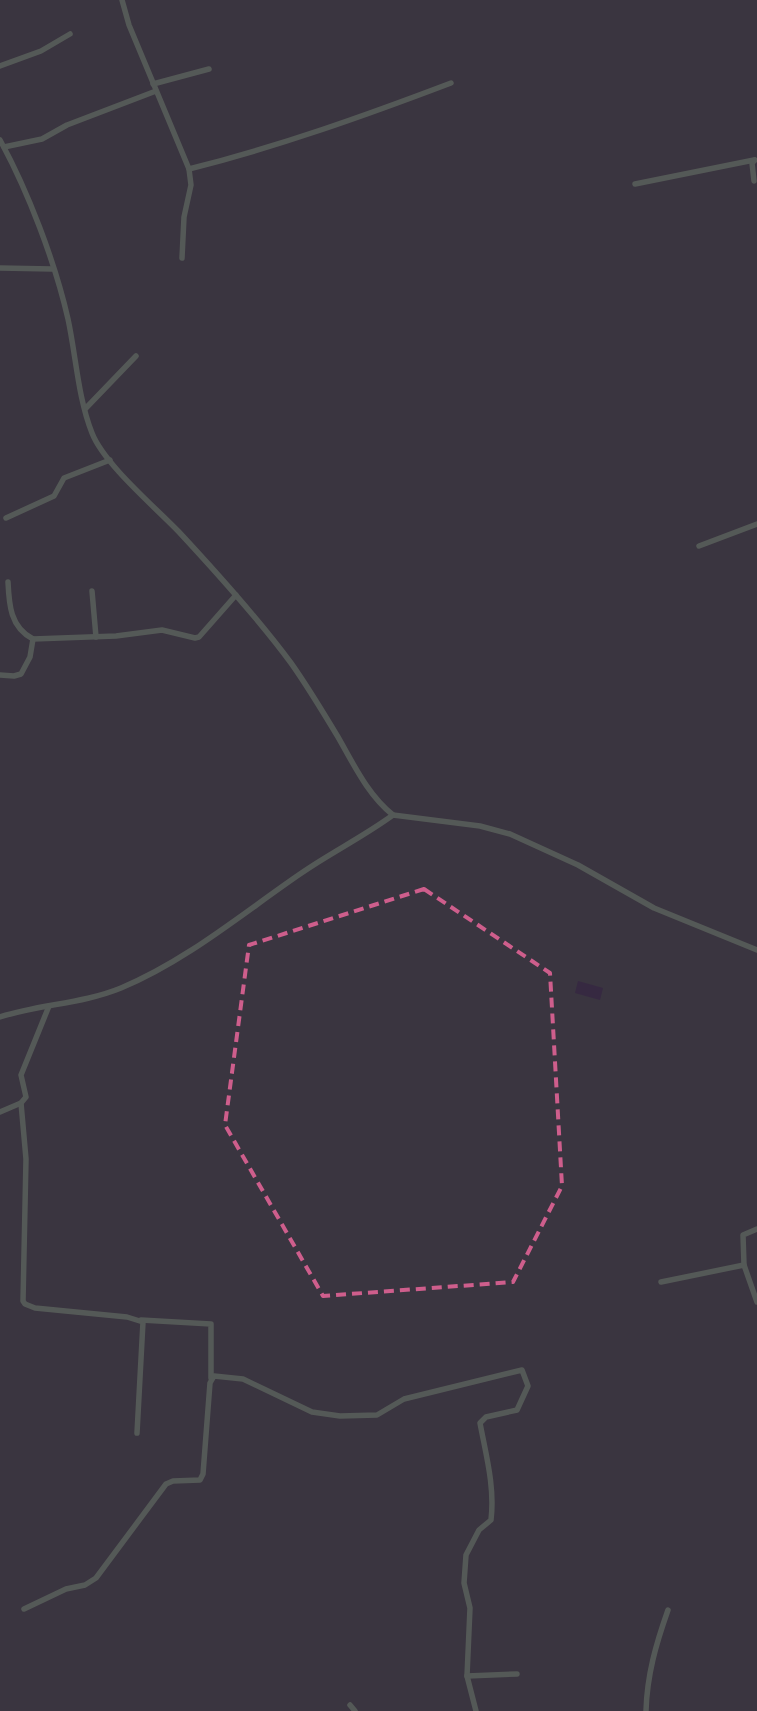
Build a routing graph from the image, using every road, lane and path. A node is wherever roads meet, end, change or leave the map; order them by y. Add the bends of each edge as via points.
1 (122, 0) edge
2 (70, 34) dead end
3 (0, 66) edge
4 (209, 70) dead end
5 (153, 84) junction
6 (451, 84) dead end
7 (156, 91) junction
8 (0, 140) edge
9 (4, 148) junction
10 (756, 160) edge
11 (189, 169) junction
12 (754, 182) dead end
13 (636, 184) dead end
14 (182, 258) dead end
15 (0, 268) edge
16 (52, 269) junction
17 (136, 356) dead end
18 (86, 408) junction
19 (110, 460) junction
20 (6, 518) dead end
21 (757, 524) edge
22 (699, 546) dead end
23 (8, 582) dead end
24 (92, 591) dead end
25 (236, 595) junction
26 (96, 637) junction
27 (33, 639) junction
28 (0, 675) edge
29 (393, 815) junction
30 (757, 950) edge
31 (48, 1006) junction
32 (0, 1017) edge
33 (21, 1103) junction
34 (0, 1112) edge
35 (757, 1229) edge
36 (744, 1265) junction
37 (661, 1282) dead end
38 (757, 1302) edge
39 (141, 1320) junction
40 (211, 1378) junction
41 (136, 1433) dead end
42 (24, 1609) dead end
43 (668, 1610) dead end
44 (517, 1674) dead end
45 (467, 1676) junction
46 (350, 1705) dead end
47 (355, 1711) edge
48 (476, 1711) edge
49 (646, 1711) edge

1 - 5 street
2 - 3 street
4 - 5 street
5 - 7 street
6 - 11 street via 336,127
7 - 9 street via 67,125 42,139
7 - 11 street
8 - 9 street
9 - 16 street via 38,224
10 - 12 street via 752,163
10 - 13 street
11 - 14 street via 191,185 184,217
15 - 16 street
16 - 18 street via 67,316
17 - 18 street
18 - 19 street via 92,433
19 - 20 street via 64,478 54,496
19 - 25 street
21 - 22 street
23 - 27 street via 10,610 22,631
24 - 26 street
25 - 26 street via 195,638 162,630
25 - 29 street via 291,664 374,797
26 - 27 street
27 - 28 street via 30,657 21,674
29 - 30 street via 480,826 510,834 578,865 654,908
29 - 31 street via 311,866 193,949 153,972 98,996
31 - 32 street
31 - 33 street via 21,1075 26,1097
33 - 34 street
33 - 39 street via 26,1159 25,1304 41,1309
35 - 36 street via 743,1235
36 - 37 street
36 - 38 street
39 - 40 street via 211,1324
39 - 41 street via 144,1330
40 - 42 street via 200,1480 166,1484 91,1583 66,1589
40 - 45 street via 218,1375 243,1379 319,1415 377,1415 404,1399 522,1370 528,1386 517,1410 486,1417 480,1423 493,1503 490,1520 479,1530 466,1555 464,1583 470,1608
43 - 49 street via 646,1684
44 - 45 street
45 - 48 street
46 - 47 street

